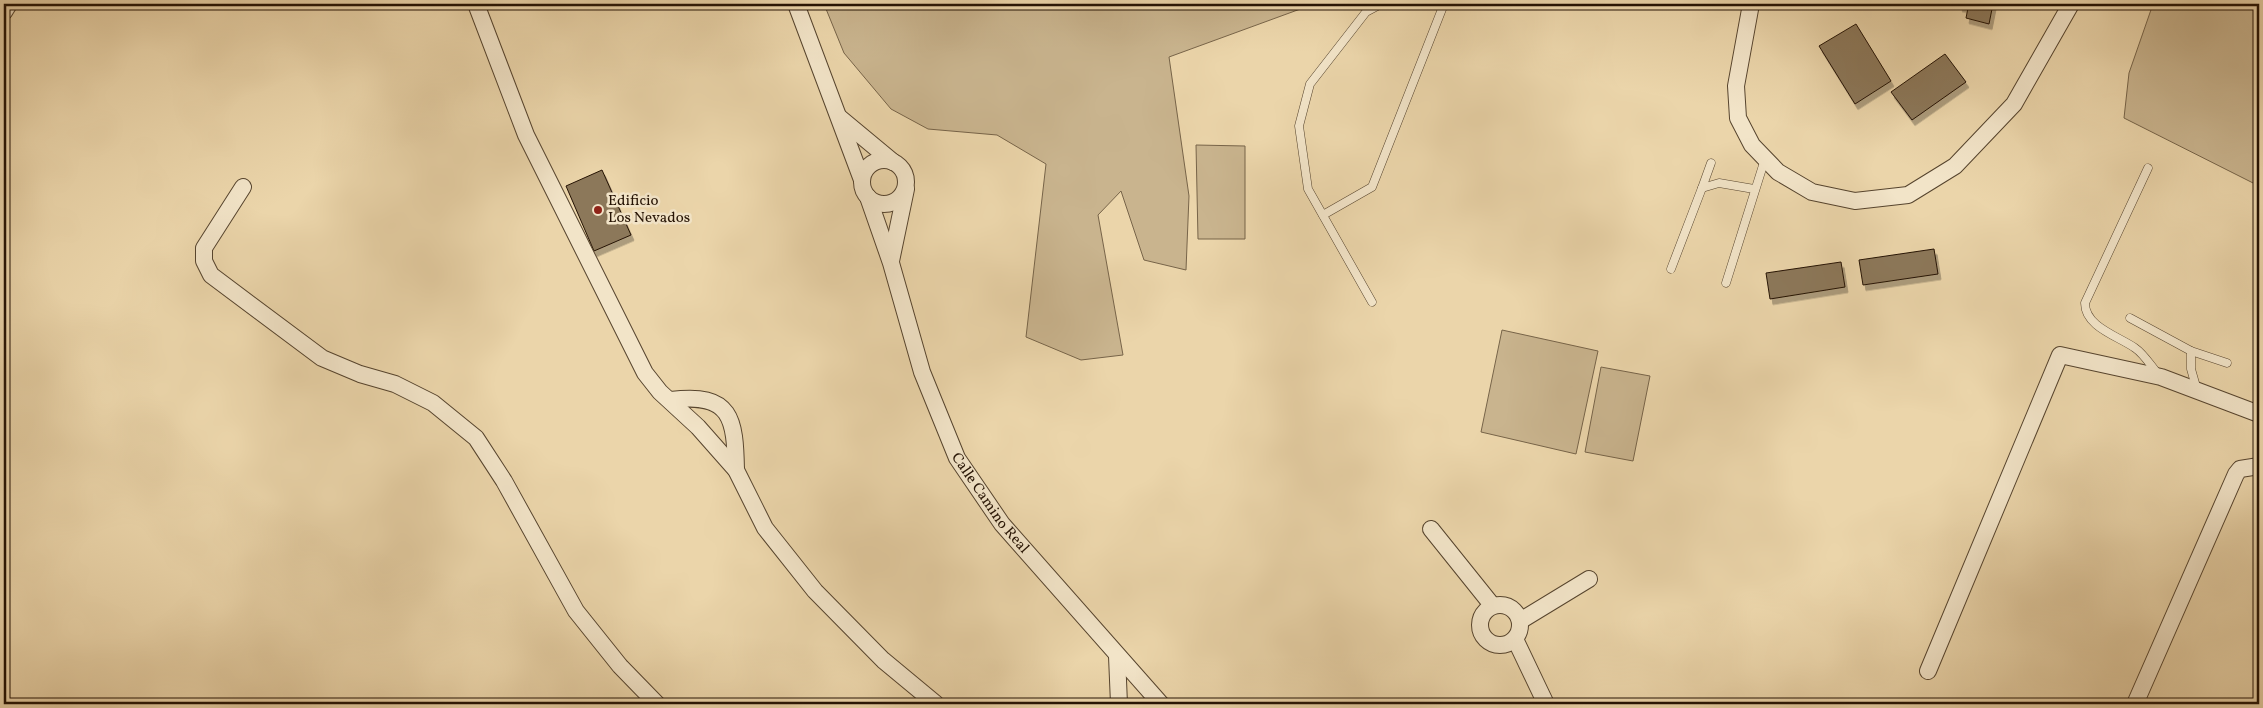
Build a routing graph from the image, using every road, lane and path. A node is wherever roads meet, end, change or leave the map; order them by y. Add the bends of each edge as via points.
1 (9, 4) edge
2 (476, 4) edge
3 (796, 4) edge
4 (1381, 4) edge
5 (1426, 4) edge
6 (1751, 4) edge
7 (2071, 4) edge
8 (1444, 5) edge
9 (4, 12) edge
10 (840, 118) junction
11 (1765, 158) junction
12 (893, 162) junction
13 (1711, 163) dead end
14 (2148, 168) dead end
15 (862, 180) junction
16 (906, 185) junction
17 (243, 187) dead end
18 (1702, 188) junction
19 (1754, 190) junction
20 (868, 197) junction
21 (1323, 215) junction
22 (891, 263) junction
23 (1671, 269) dead end
24 (1726, 283) dead end
25 (1372, 302) dead end
26 (2130, 318) dead end
27 (2191, 351) junction
28 (2227, 363) dead end
29 (2161, 377) junction
30 (2198, 392) junction
31 (671, 400) junction
32 (2259, 414) edge
33 (2259, 466) edge
34 (736, 470) junction
35 (1431, 529) dead end
36 (1589, 579) dead end
37 (1492, 605) junction
38 (1520, 621) junction
39 (1515, 639) junction
40 (1116, 656) junction
41 (1928, 671) dead end
42 (657, 704) edge
43 (936, 704) edge
44 (1119, 704) edge
45 (1161, 704) edge
46 (1546, 704) edge
47 (2135, 704) edge

1 - 9 street
2 - 31 street via 526,135 637,359 660,392
3 - 10 street, Calle Camino Real
4 - 21 lane via 1366,12 1310,84 1299,126 1308,189
5 - 8 lane
6 - 11 street via 1736,86 1738,118 1752,145
7 - 11 street via 2014,104 1955,166 1908,195 1856,201 1812,192 1778,172
8 - 21 lane via 1372,187
10 - 12 street, Calle Camino Real
10 - 15 street, Calle Camino Real
11 - 19 lane
12 - 15 street via 873,163
12 - 16 street, Calle Camino Real via 901,167
13 - 18 lane
14 - 29 lane via 2085,303 2085,310 2094,323 2136,348
15 - 20 street, Calle Camino Real
16 - 20 street via 896,201 886,204
16 - 22 street, Calle Camino Real
17 - 42 street via 204,248 204,261 211,275 322,358 395,384 433,403 476,438 504,481 576,611 620,666
18 - 19 lane via 1719,183
18 - 23 lane
19 - 24 lane
20 - 22 street, Calle Camino Real
21 - 25 lane
22 - 40 street, Calle Camino Real via 922,372 957,458 1002,524
26 - 27 lane
27 - 28 lane
27 - 30 lane via 2191,369
29 - 30 street
29 - 41 street via 2060,356
30 - 32 street
31 - 34 street
31 - 34 street via 692,397 722,408 732,421 735,433
33 - 47 street via 2240,469 2236,474
34 - 43 street via 765,528 815,592 883,660
35 - 37 street
36 - 38 street
37 - 38 street via 1507,605 1518,614
37 - 39 street via 1486,609 1480,622 1483,636 1495,644
38 - 39 street via 1519,634
39 - 46 street
40 - 44 street
40 - 45 street, Calle Camino Real

